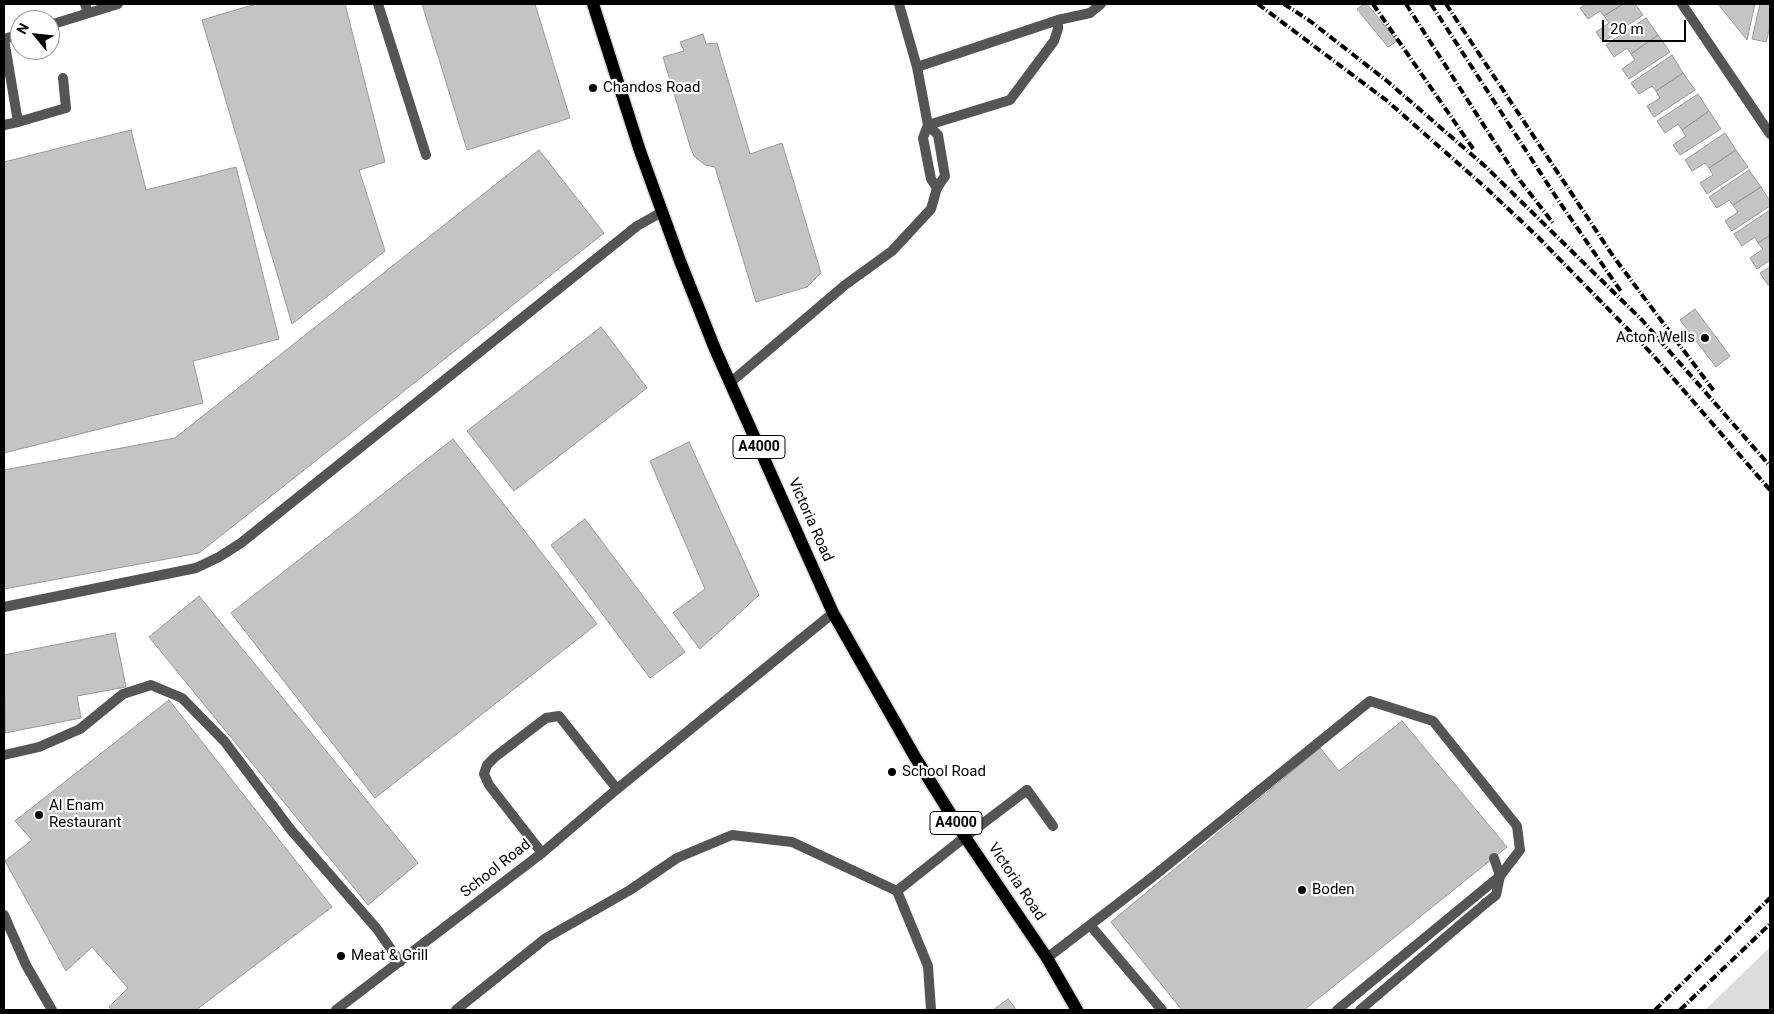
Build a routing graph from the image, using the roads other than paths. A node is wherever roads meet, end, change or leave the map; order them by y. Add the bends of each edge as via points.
1 (118, 4) edge
2 (378, 4) edge
3 (594, 4) edge
4 (899, 4) edge
5 (1100, 4) edge
6 (1682, 4) edge
7 (87, 8) edge
8 (60, 20) edge
9 (1058, 20) junction
10 (4, 39) edge
11 (917, 67) junction
12 (63, 78) dead end
13 (18, 122) junction
14 (4, 124) edge
15 (928, 124) junction
16 (1770, 134) edge
17 (426, 155) dead end
18 (937, 188) junction
19 (662, 212) junction
20 (731, 382) junction
21 (4, 607) edge
22 (833, 613) junction
23 (4, 755) edge
24 (617, 788) junction
25 (1053, 826) dead end
26 (965, 837) junction
27 (542, 853) junction
28 (1494, 858) dead end
29 (1500, 876) junction
30 (897, 891) junction
31 (4, 915) edge
32 (1090, 925) junction
33 (1047, 958) junction
34 (400, 962) junction
35 (52, 1010) edge
36 (336, 1010) edge
37 (456, 1010) edge
38 (931, 1010) edge
39 (1077, 1010) edge
40 (1162, 1010) edge
41 (1337, 1010) edge
42 (1360, 1010) edge

1 - 7 street
2 - 17 street
3 - 19 main road, Victoria Road / A4000
4 - 11 street
5 - 9 street via 1090,13
6 - 16 street
7 - 8 street
9 - 11 street
9 - 15 street via 1054,40 1010,100
10 - 13 street
11 - 15 street
12 - 13 street via 66,108
13 - 14 street
15 - 18 street via 923,138 931,179
15 - 18 street via 938,135 945,176
18 - 20 street via 931,208 892,251 845,285
19 - 20 main road, Victoria Road / A4000
19 - 21 street via 637,226 241,543 219,557 196,568
20 - 22 main road, Victoria Road / A4000
22 - 24 street, School Road
22 - 26 main road, Victoria Road / A4000 via 914,757
23 - 34 street via 39,748 80,729 123,694 151,685 182,698 225,742 291,830 377,929
24 - 27 street, School Road
24 - 27 street via 559,716 546,718 495,757 484,774
25 - 26 street via 1027,790
26 - 30 street
26 - 33 main road, Victoria Road / A4000
27 - 34 street, School Road
28 - 29 street, bridge
29 - 32 street via 1520,850 1517,826 1433,722 1370,701
29 - 41 street
29 - 42 street, bridge via 1496,895
30 - 37 street via 792,842 732,835 677,858 630,890 546,938
30 - 38 street via 928,966
31 - 35 street via 26,965
32 - 33 street
32 - 40 street
33 - 39 main road, Victoria Road / A4000
34 - 36 street, School Road

